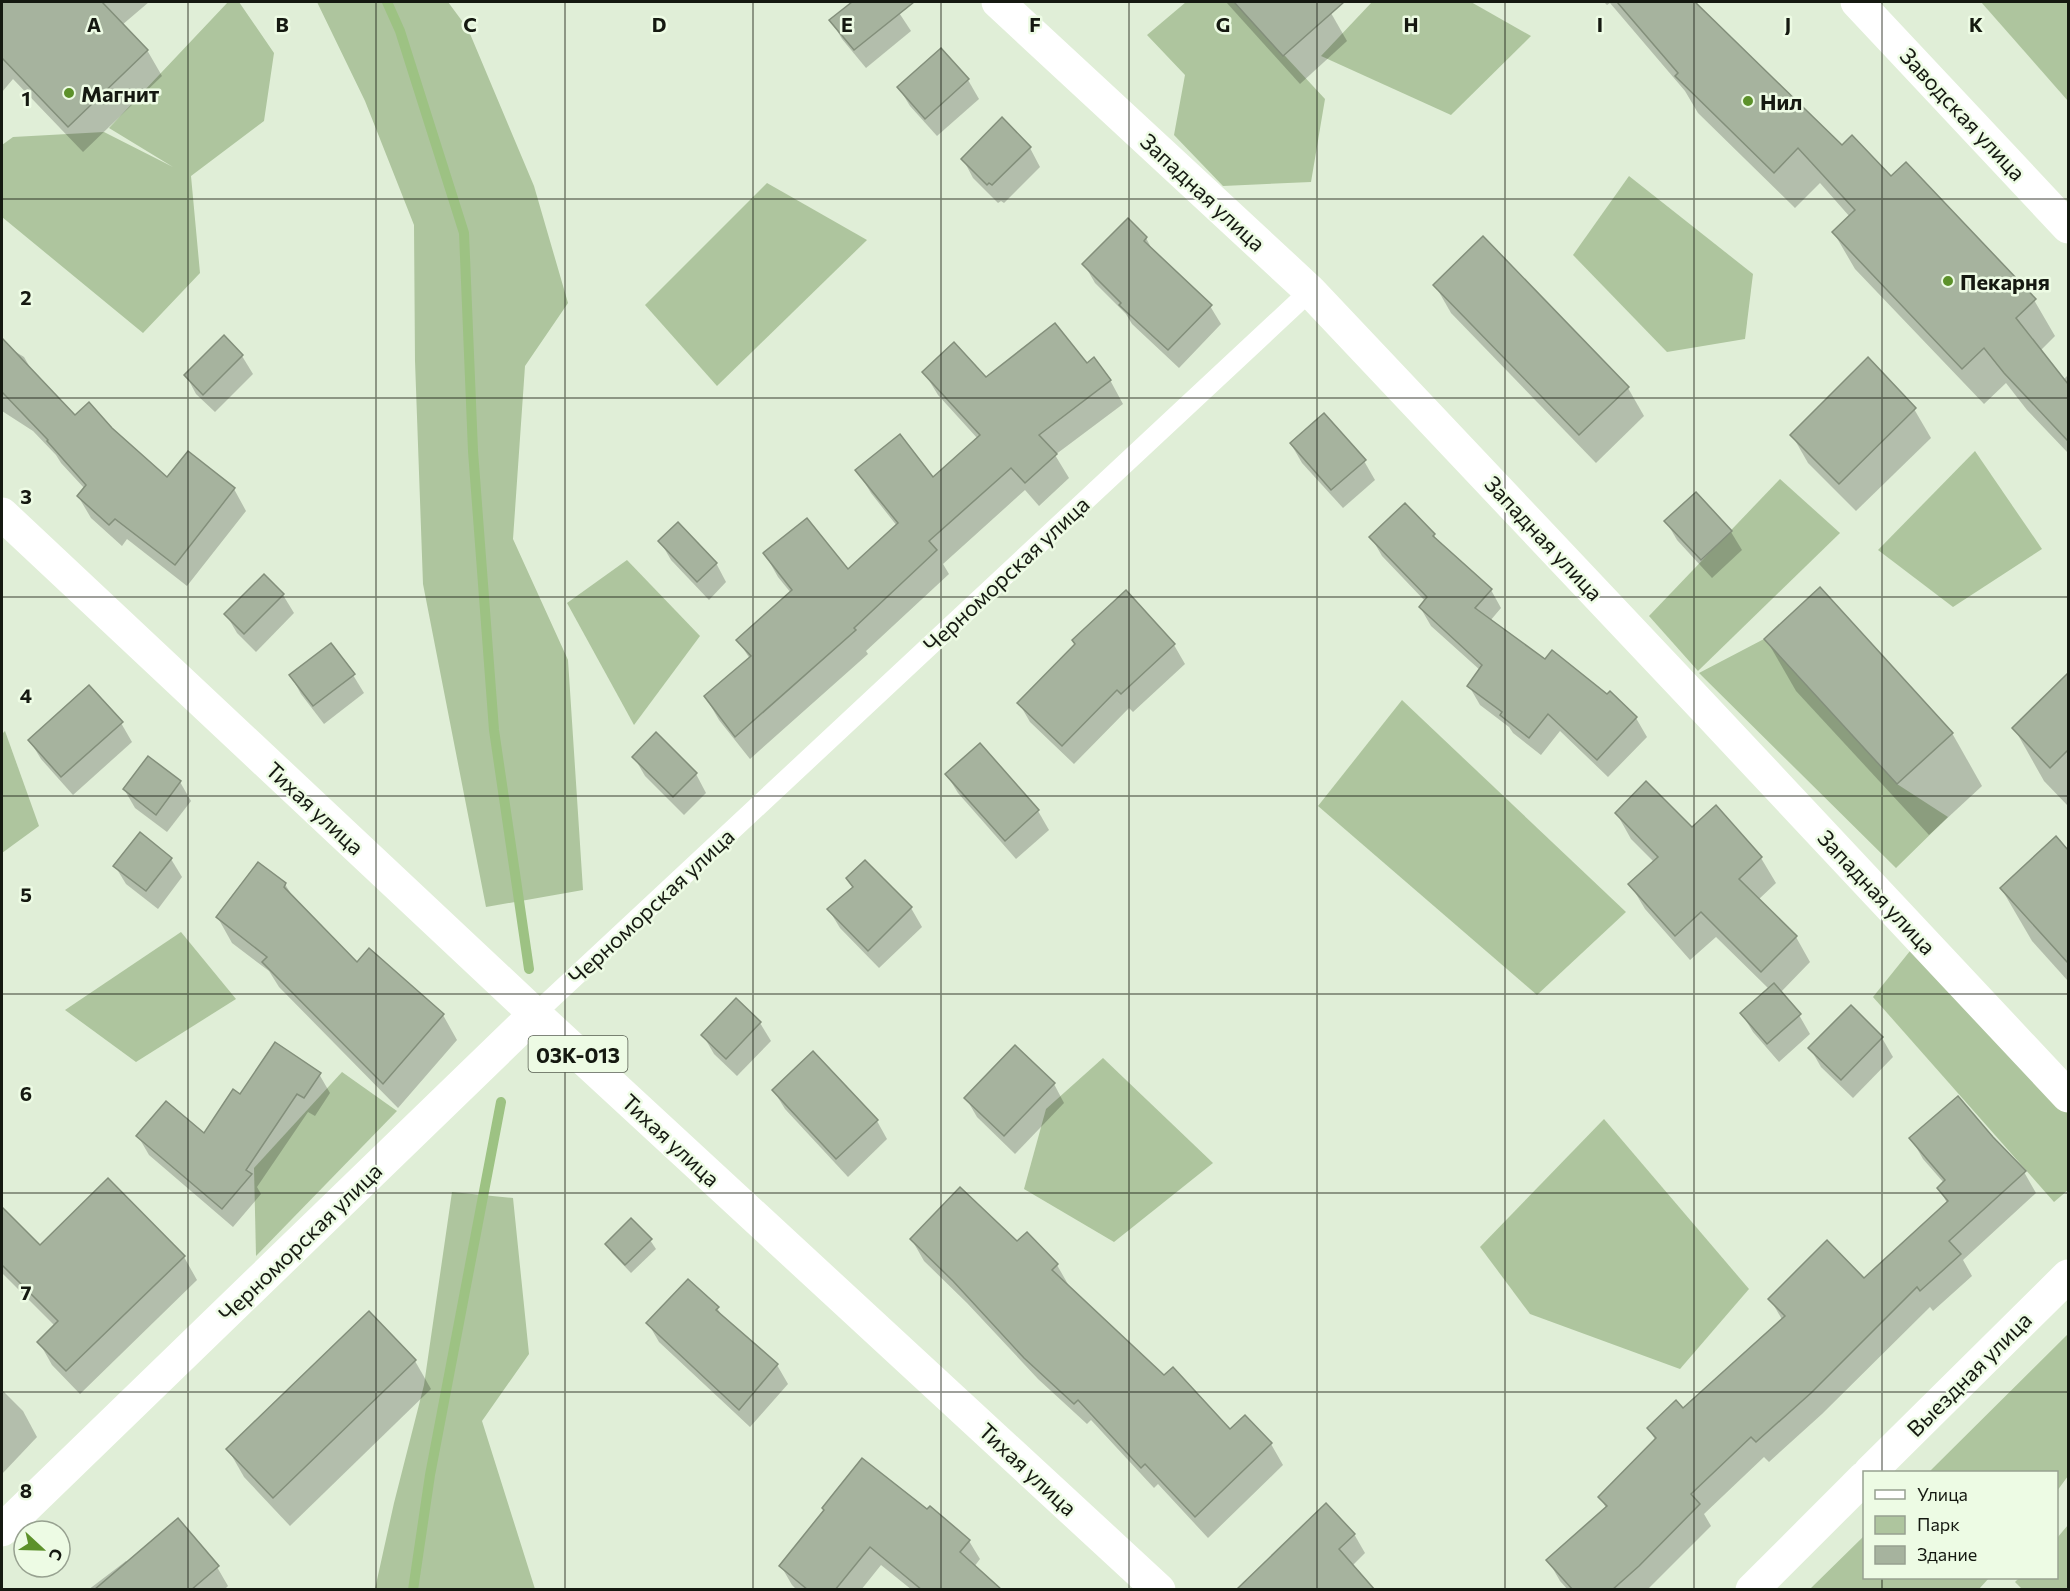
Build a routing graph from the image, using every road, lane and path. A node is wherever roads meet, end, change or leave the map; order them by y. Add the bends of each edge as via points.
1 (998, 2) edge
2 (1857, 2) edge
3 (2068, 225) edge
4 (1310, 291) junction
5 (2, 514) edge
6 (535, 1014) junction
7 (2068, 1096) edge
8 (2068, 1276) edge
9 (1872, 1471) edge
10 (1863, 1479) edge
11 (2, 1530) edge
12 (1159, 1590) edge
13 (1752, 1590) edge

1 - 4 street, Западная улица
2 - 3 street, Заводская улица
4 - 6 lane, Черноморская улица
4 - 7 street, Западная улица
5 - 6 street, Тихая улица / 03К-013
6 - 11 street, Черноморская улица
6 - 12 street, Тихая улица / 03К-013
8 - 9 street, Выездная улица
10 - 13 street

